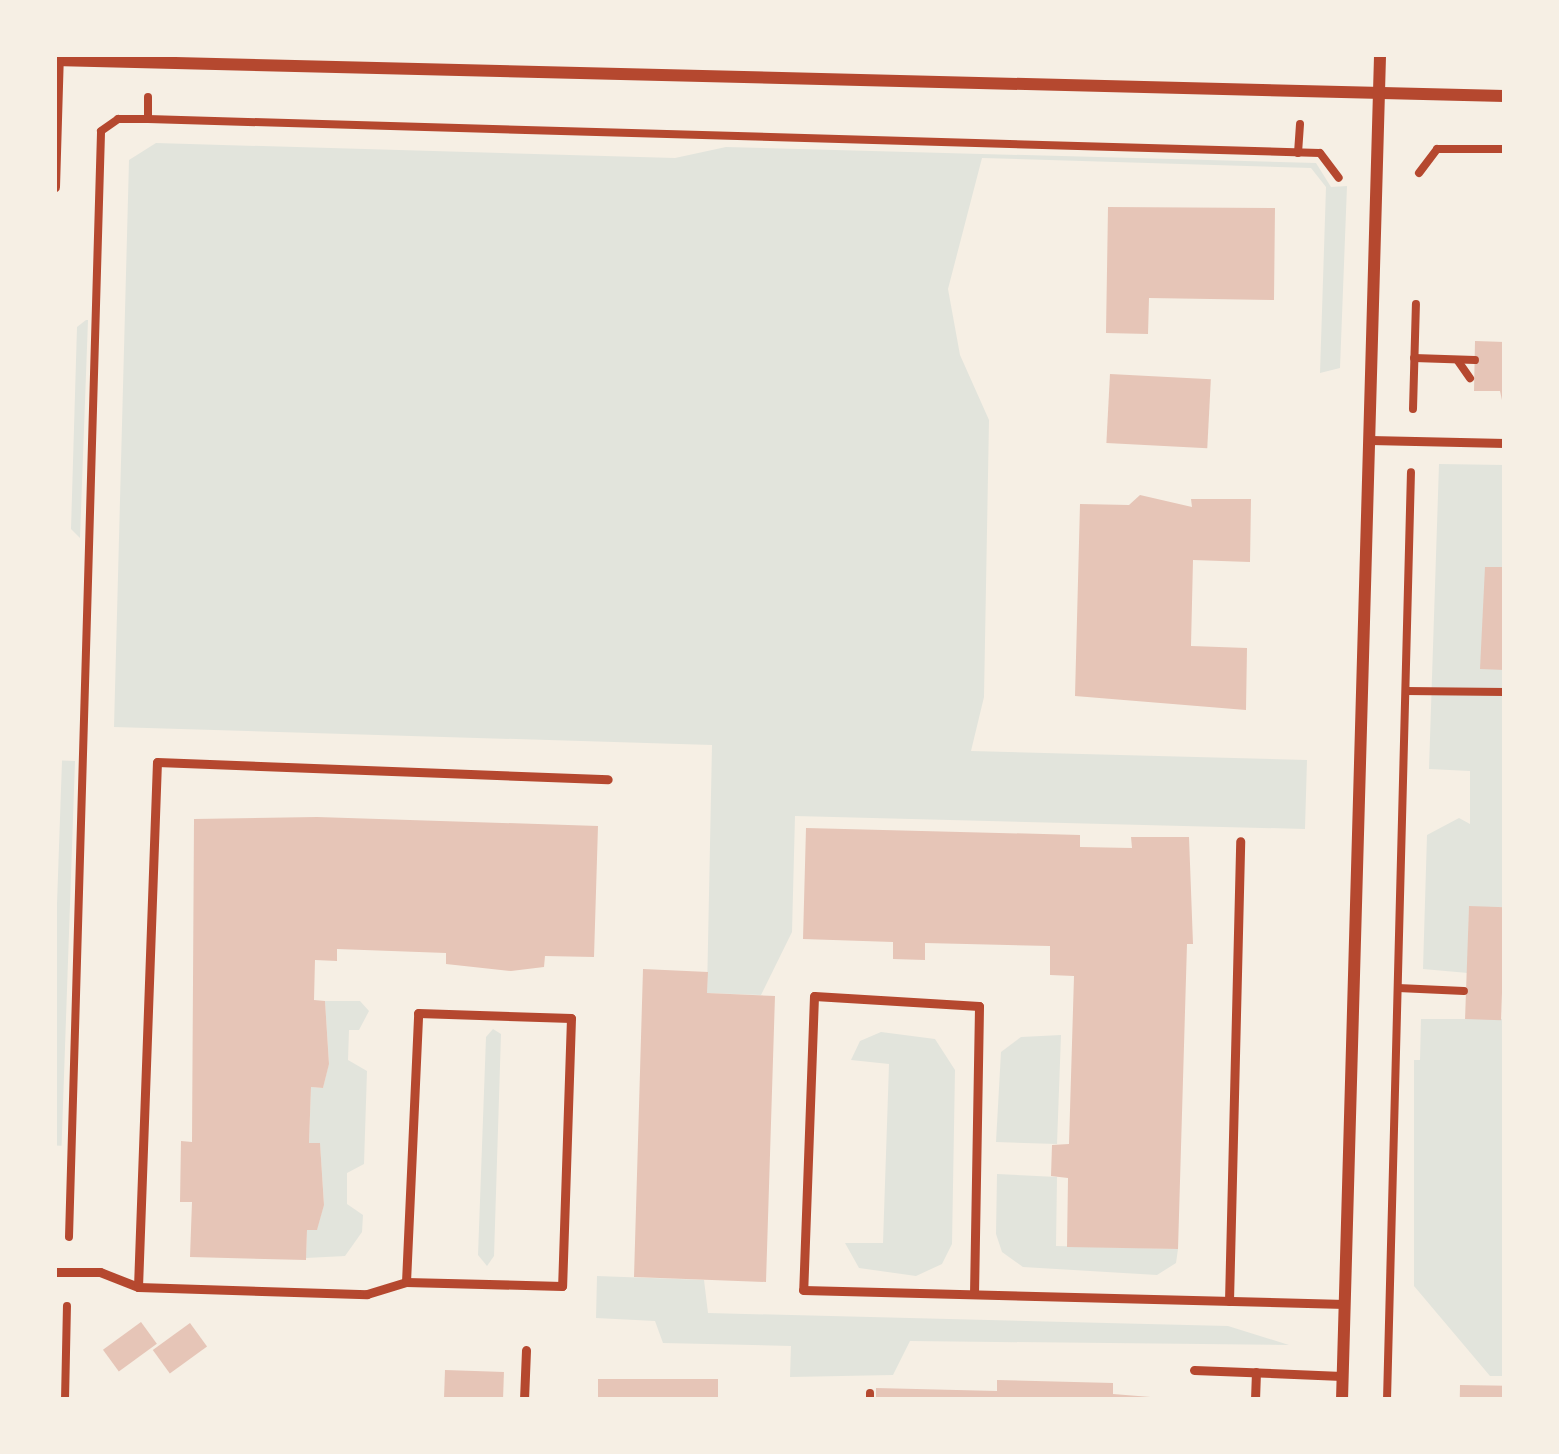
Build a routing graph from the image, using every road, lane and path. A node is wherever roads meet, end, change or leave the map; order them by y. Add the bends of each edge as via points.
1 (1379, 54) edge
2 (57, 58) edge
3 (149, 62) junction
4 (1378, 92) junction
5 (1505, 96) edge
6 (148, 119) junction
7 (1505, 149) edge
8 (1376, 178) junction
9 (54, 187) edge
10 (1416, 292) dead end
11 (1414, 358) junction
12 (1457, 360) junction
13 (1475, 360) dead end
14 (1470, 378) dead end
15 (1370, 440) junction
16 (1412, 441) junction
17 (1505, 443) edge
18 (1406, 692) junction
19 (1505, 692) edge
20 (608, 779) dead end
21 (1240, 841) dead end
22 (1398, 988) junction
23 (1464, 991) dead end
24 (54, 1272) edge
25 (68, 1272) junction
26 (406, 1282) junction
27 (138, 1286) junction
28 (974, 1294) junction
29 (1228, 1301) junction
30 (1345, 1304) junction
31 (526, 1350) dead end
32 (1194, 1370) dead end
33 (1256, 1372) junction
34 (1342, 1376) junction
35 (64, 1400) edge
36 (524, 1400) edge
37 (1256, 1400) edge
38 (1342, 1400) edge
39 (1387, 1400) edge

1 - 4 street
2 - 3 street
2 - 9 street
3 - 4 street
3 - 6 path
4 - 5 street
4 - 8 street
6 - 8 path via 1321,153 1340,179
6 - 25 path via 118,118 101,131
7 - 8 path via 1437,149 1420,163 1418,180
8 - 15 street
10 - 11 path
11 - 12 path
11 - 16 path
12 - 13 path
12 - 14 path
15 - 16 lane
15 - 30 street
16 - 17 lane
16 - 18 path
18 - 19 path
18 - 22 path
20 - 27 lane via 158,762
21 - 29 lane
22 - 23 path
22 - 39 path
24 - 25 lane
25 - 27 lane via 100,1272
25 - 35 path
26 - 26 lane via 418,1013 572,1018 562,1286
26 - 27 lane via 368,1294
28 - 28 lane via 980,1006 814,997 803,1290
28 - 29 lane
29 - 30 lane
30 - 34 street
31 - 36 lane
32 - 33 lane
33 - 34 lane
33 - 37 lane
34 - 38 street

